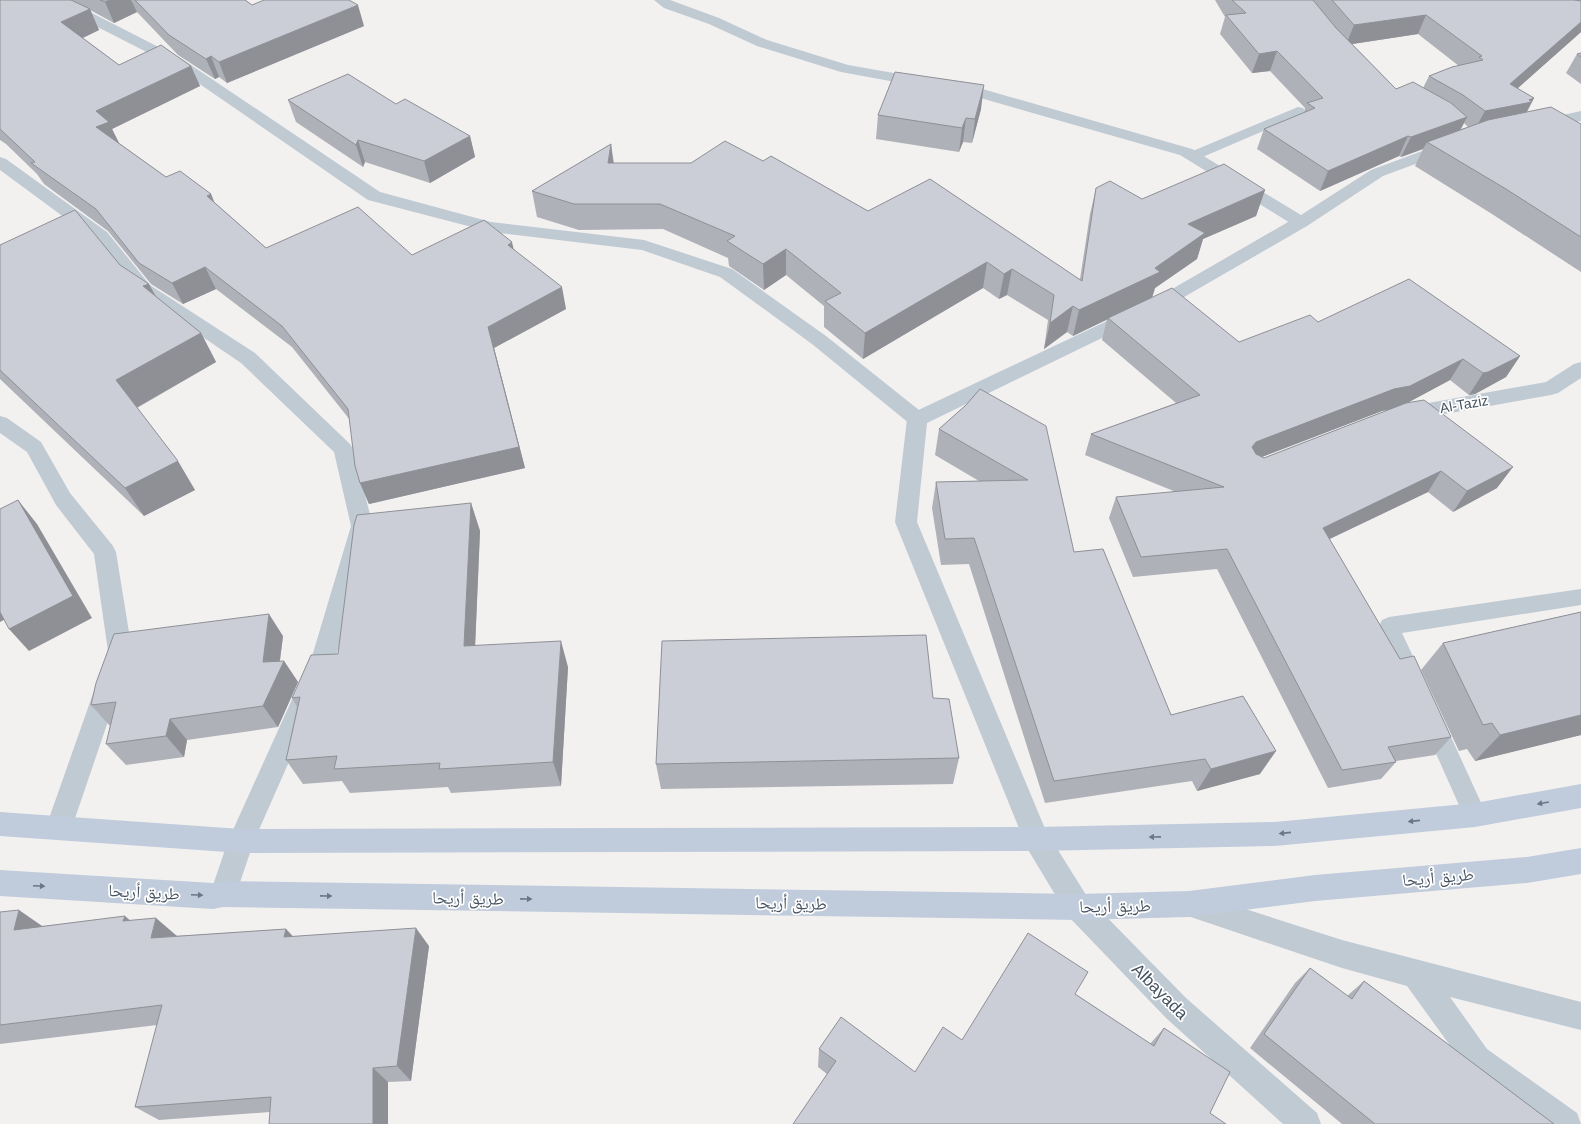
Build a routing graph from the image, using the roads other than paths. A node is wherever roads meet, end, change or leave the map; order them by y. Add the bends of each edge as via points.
1 (38, 0) edge
2 (661, 0) edge
3 (1298, 111) dead end
4 (1581, 116) edge
5 (1530, 127) edge
6 (1464, 141) edge
7 (1193, 156) junction
8 (0, 162) edge
9 (1301, 222) junction
10 (1581, 369) edge
11 (1390, 417) edge
12 (917, 419) junction
13 (0, 423) edge
14 (1581, 597) edge
15 (1581, 796) edge
16 (1475, 815) junction
17 (0, 824) edge
18 (59, 827) junction
19 (1036, 839) junction
20 (241, 841) junction
21 (1581, 861) edge
22 (0, 883) edge
23 (223, 894) junction
24 (1189, 904) junction
25 (1078, 907) junction
26 (1416, 974) junction
27 (1581, 1016) edge
28 (1306, 1124) edge
29 (1566, 1124) edge

1 - 12 street via 82,14 177,62 374,196 491,227 644,246 726,273 819,340
2 - 7 street via 762,43 846,69 979,93
3 - 7 lane
4 - 5 street
6 - 9 street via 1378,174
7 - 9 street
8 - 20 street via 100,236 144,289 248,358 343,449 362,526 325,653
9 - 12 street via 1166,300
10 - 11 street, Al-Taziz via 1551,388
12 - 19 street, Albayada via 906,522
13 - 18 street via 34,447 63,498 105,552 120,651
14 - 16 lane via 1389,626
15 -> 16 main road
16 -> 19 main road via 1275,834
17 - 18 main road
18 - 20 main road
19 - 20 main road
19 - 25 street, Albayada
20 - 23 street
21 - 24 main road, طريق أريحا via 1527,870 1315,888
22 -> 23 main road, طريق أريحا via 213,896
23 -> 25 main road, طريق أريحا
24 - 25 main road, طريق أريحا
24 - 26 street via 1342,954
25 - 28 street, Albayada via 1176,1008
26 - 27 street
26 - 29 street via 1477,1059

